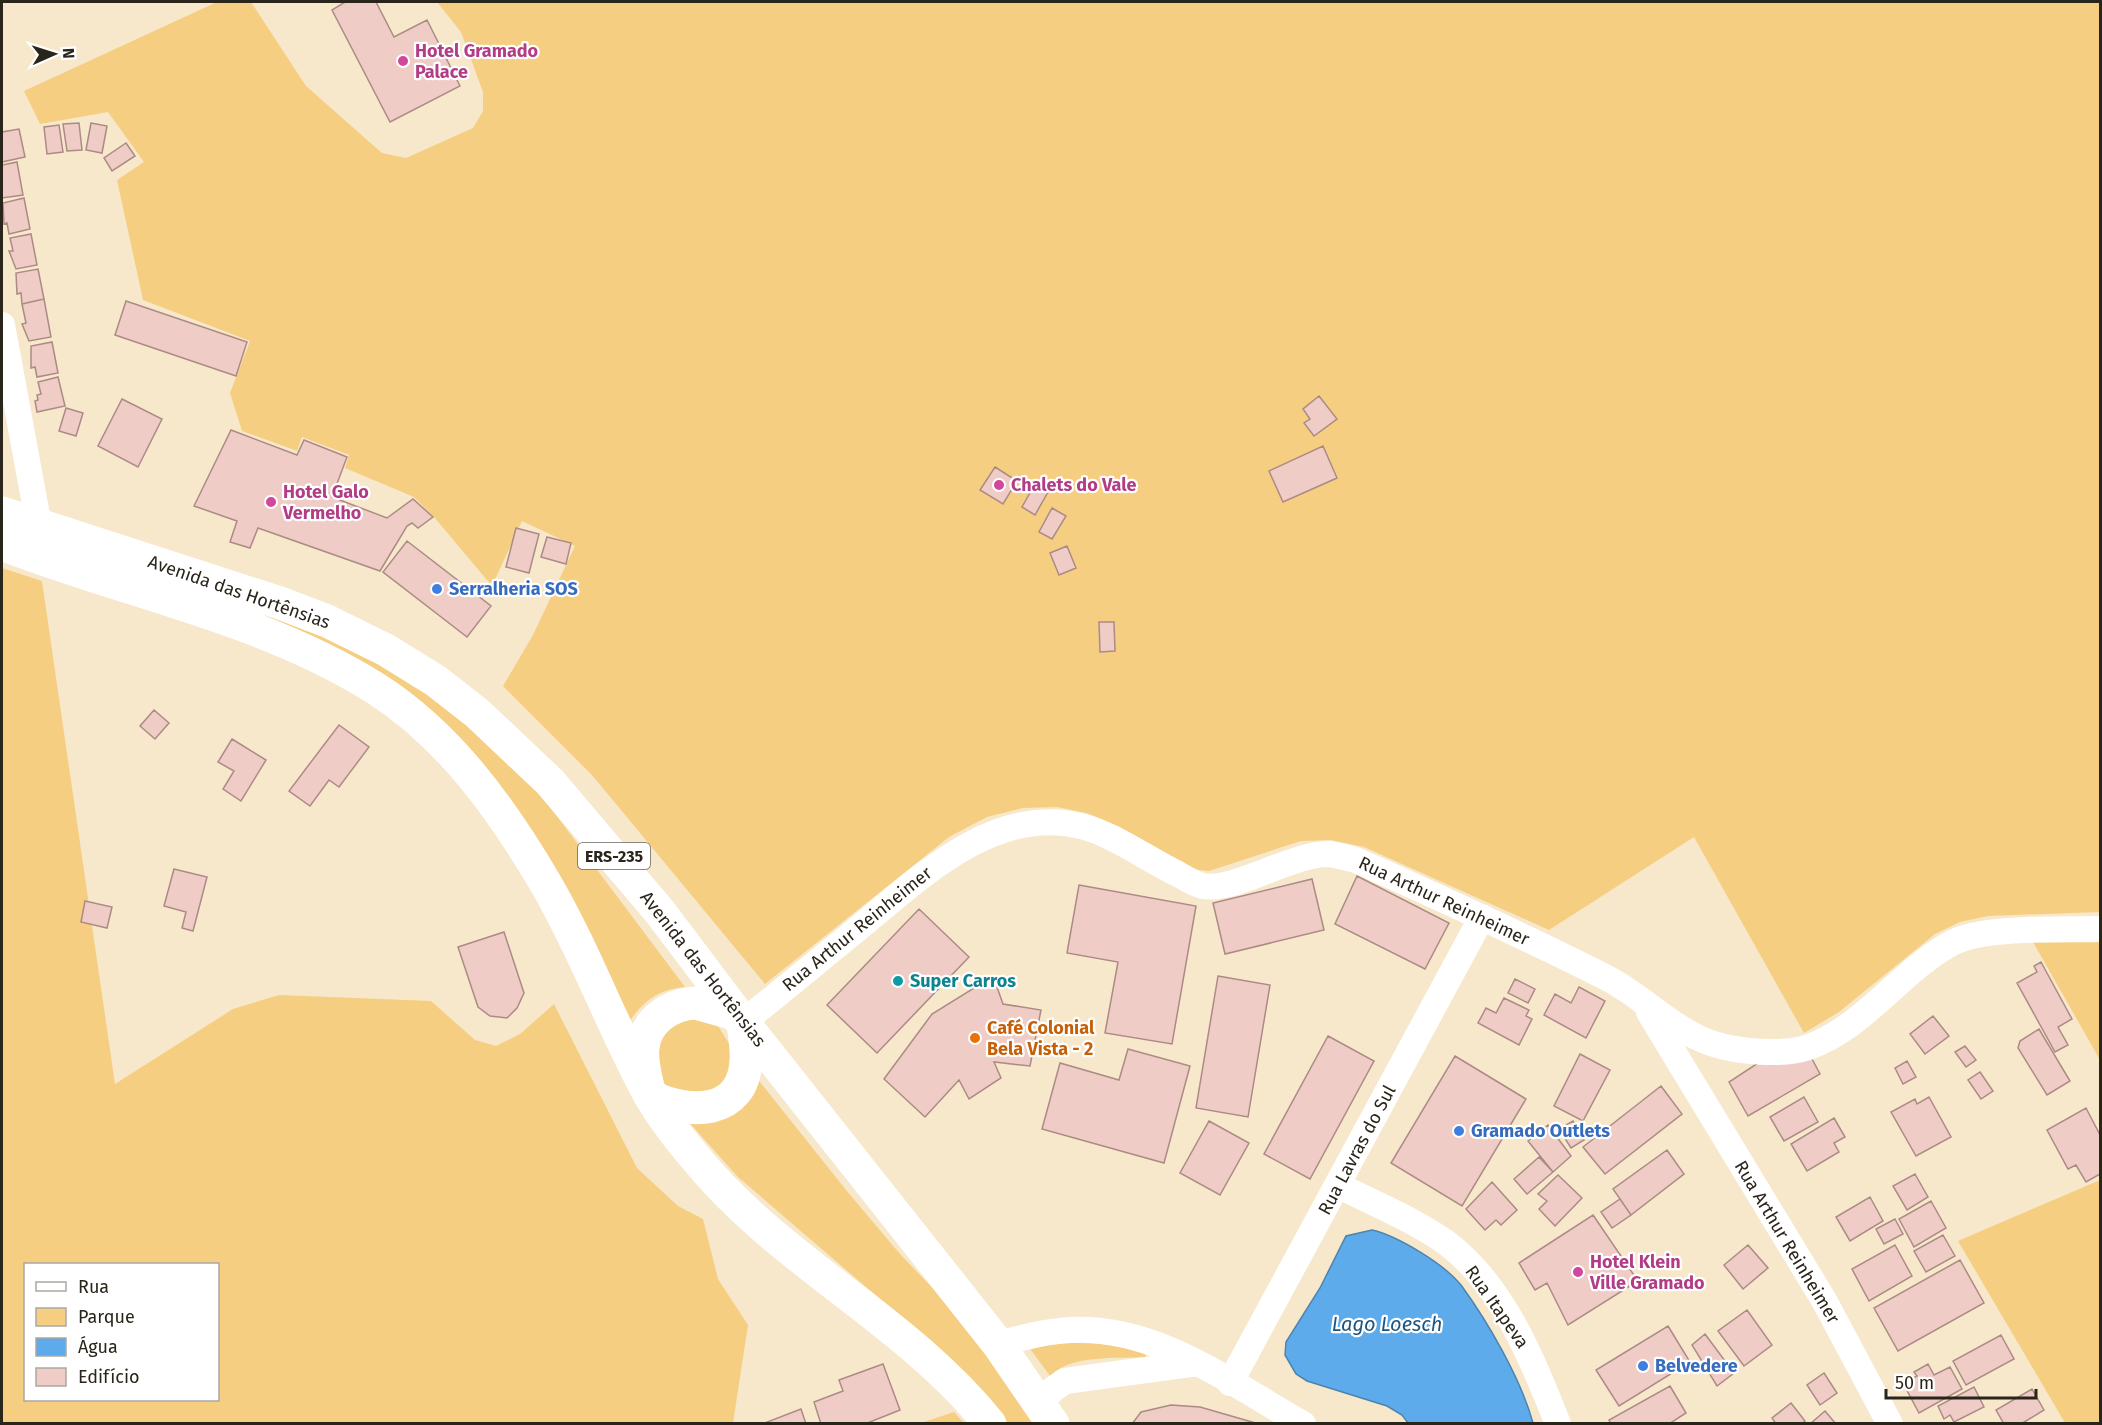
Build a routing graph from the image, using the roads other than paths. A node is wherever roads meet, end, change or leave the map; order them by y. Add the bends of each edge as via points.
1 (2, 326) edge
2 (2, 513) edge
3 (39, 525) junction
4 (2, 531) edge
5 (2, 544) edge
6 (1482, 917) junction
7 (2100, 929) edge
8 (1643, 1002) junction
9 (743, 1022) junction
10 (650, 1096) junction
11 (1338, 1185) junction
12 (998, 1344) junction
13 (1198, 1363) junction
14 (1230, 1383) junction
15 (1047, 1413) edge
16 (990, 1424) edge
17 (1303, 1424) edge
18 (1558, 1424) edge
19 (1890, 1424) edge

1 - 3 street
2 - 3 main road, Avenida das Hortênsias / ERS-235
3 - 4 main road via 36,533 26,537
3 - 9 main road, Avenida das Hortênsias / ERS-235 via 327,621 386,650 436,681 512,744 550,782 660,912
5 - 10 main road, Avenida das Hortênsias via 268,635 374,688 411,715 484,789 514,831 548,888
6 - 8 street, Rua Arthur Reinheimer via 1610,980
6 - 9 street, Rua Arthur Reinheimer via 1356,860 1329,854 1221,885 1202,886 1110,837 1080,826 1018,826 980,839 928,870
6 - 11 street, Rua Lavras do Sul
7 - 8 street, Rua Arthur Reinheimer via 1998,933 1953,942 1858,1019 1799,1050 1780,1053 1715,1044 1682,1030
8 - 19 street, Rua Arthur Reinheimer via 1825,1302
9 - 10 main road via 747,1060 738,1090 725,1102 698,1109 669,1106
9 - 10 main road via 732,1013 696,1003 681,1004 659,1016 647,1032 642,1049
9 - 12 main road, Avenida das Hortênsias / ERS-235
10 - 16 main road, Avenida das Hortênsias via 696,1158 747,1210 787,1248 918,1348
11 - 14 street, Rua Lavras do Sul
11 - 18 street, Rua Itapeva via 1449,1245 1476,1272 1531,1356
12 - 13 street via 1042,1333 1104,1331 1132,1336
12 - 15 main road, Avenida das Hortênsias / ERS-235
13 - 14 street
13 - 15 street via 1065,1381 1052,1390
14 - 17 street

